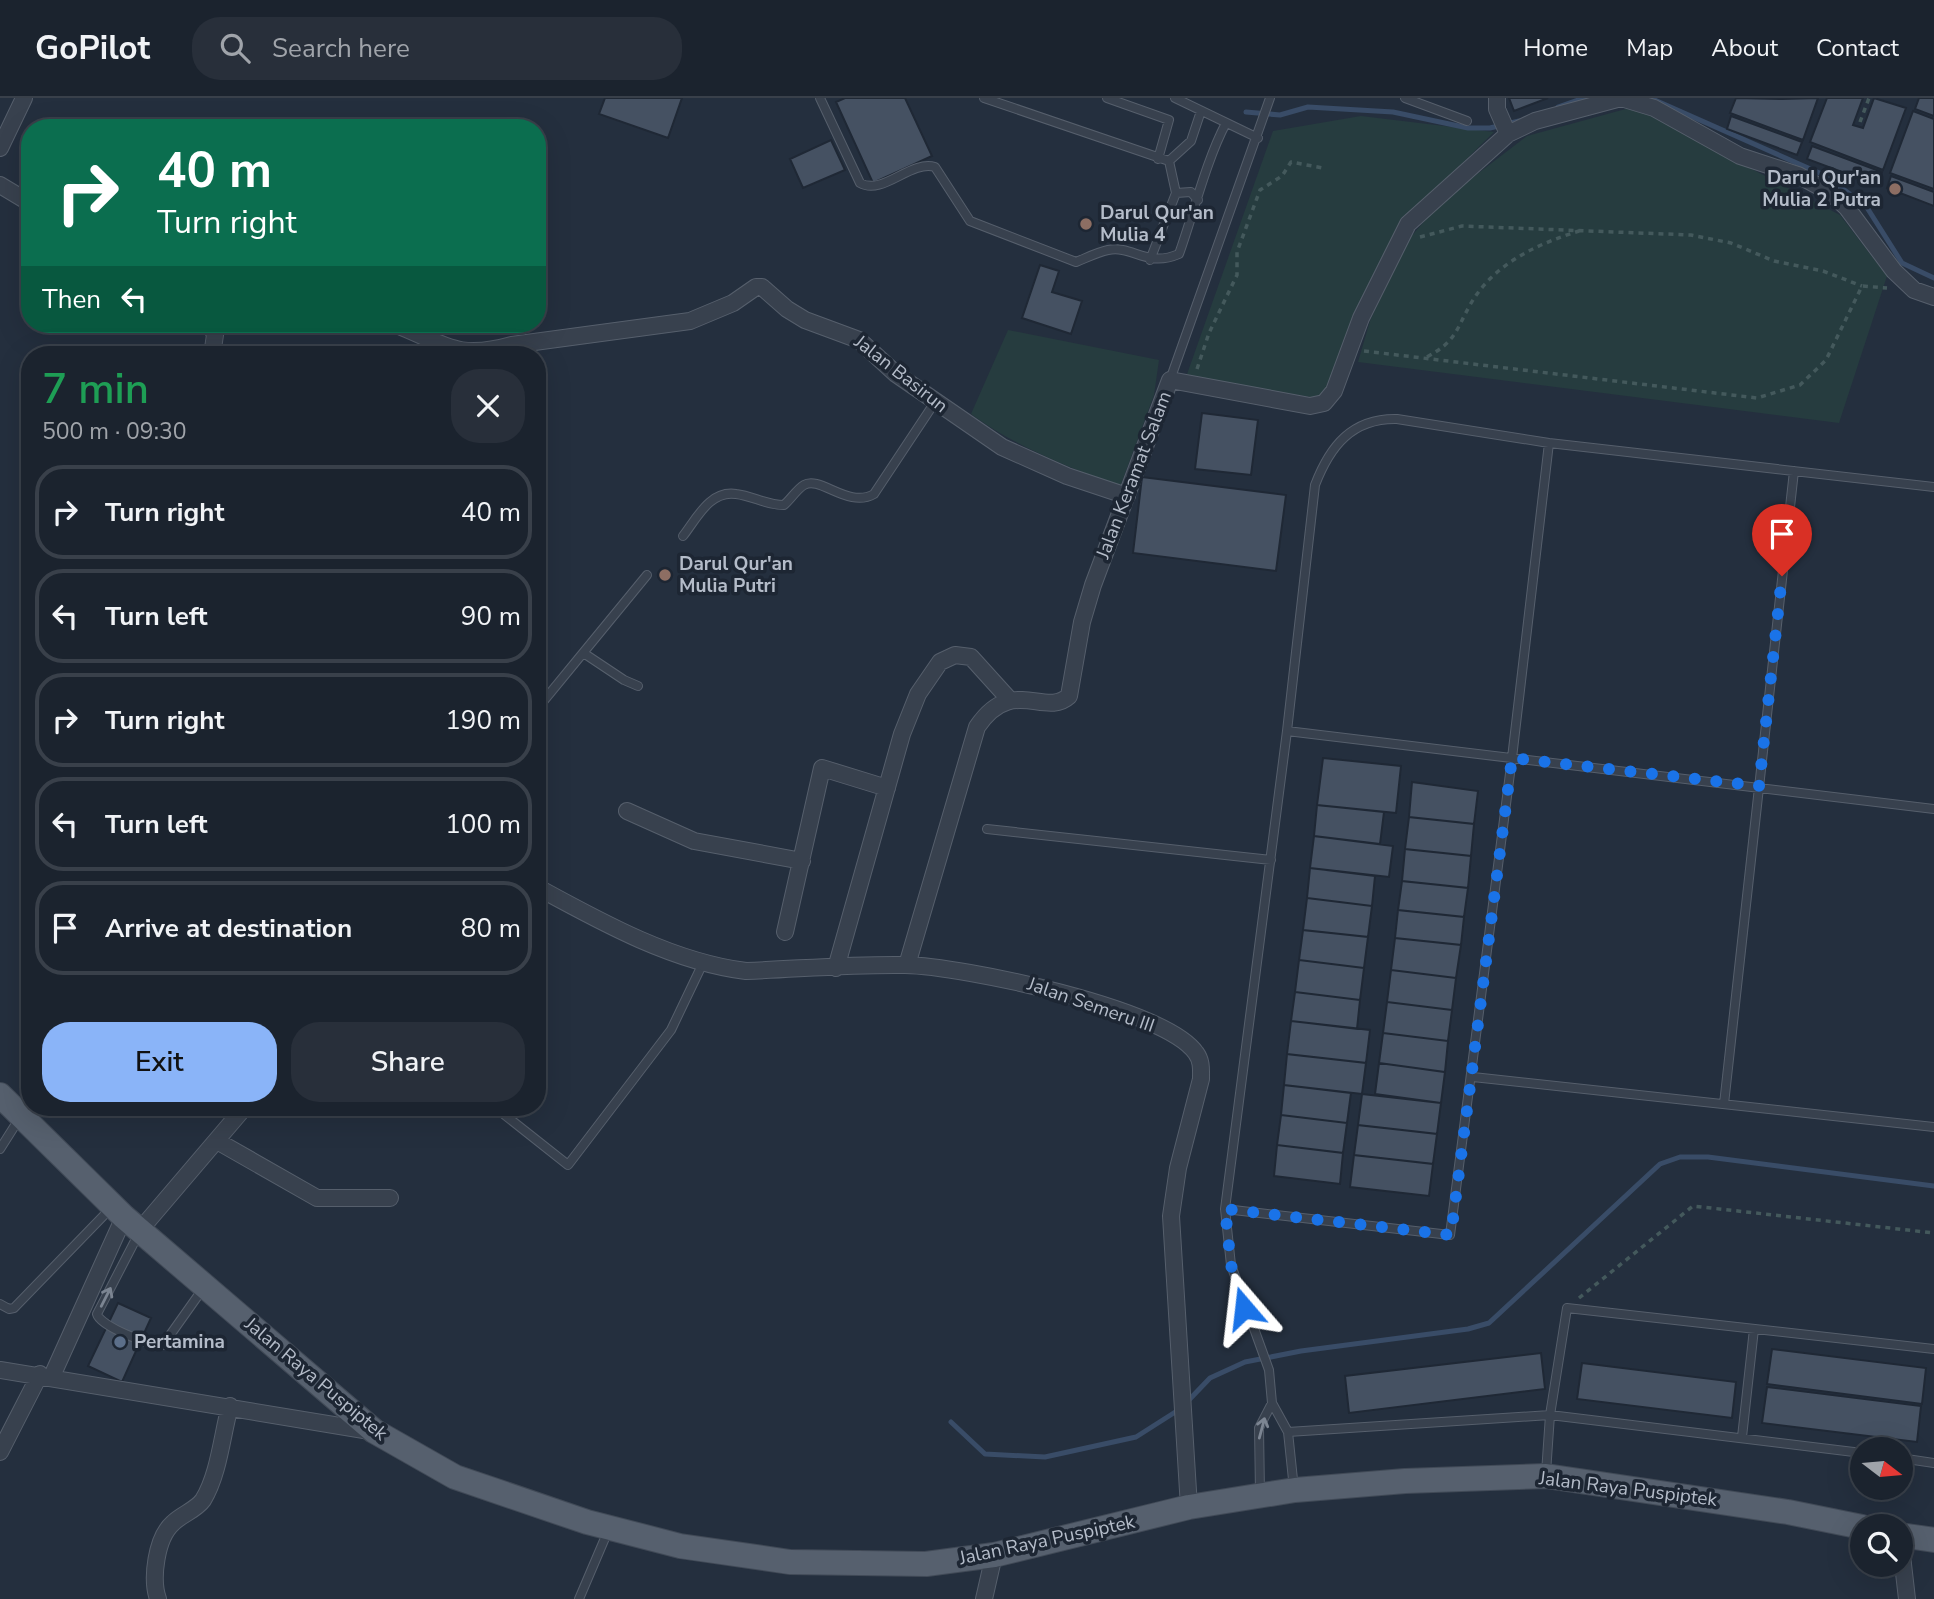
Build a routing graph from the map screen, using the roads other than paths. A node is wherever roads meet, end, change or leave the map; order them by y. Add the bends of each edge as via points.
1 (24, 98) edge
2 (820, 98) edge
3 (984, 98) edge
4 (1107, 98) edge
5 (1175, 98) edge
6 (1270, 98) edge
7 (1405, 98) edge
8 (1497, 98) edge
9 (1201, 111) junction
10 (1467, 121) dead end
11 (1226, 123) junction
12 (1505, 126) junction
13 (1258, 138) junction
14 (0, 148) edge
15 (1158, 159) junction
16 (1169, 161) junction
17 (0, 185) edge
18 (1177, 192) junction
19 (21, 198) edge
20 (1198, 200) junction
21 (1150, 260) junction
22 (1934, 297) edge
23 (416, 333) edge
24 (447, 346) edge
25 (509, 346) edge
26 (1170, 380) junction
27 (934, 402) junction
28 (1549, 443) junction
29 (1794, 471) junction
30 (1934, 488) edge
31 (1127, 496) junction
32 (683, 536) dead end
33 (647, 575) dead end
34 (585, 654) junction
35 (638, 686) dead end
36 (546, 699) edge
37 (1009, 699) junction
38 (1287, 731) junction
39 (1512, 758) junction
40 (1759, 786) junction
41 (887, 788) junction
42 (1934, 808) edge
43 (627, 811) dead end
44 (987, 829) dead end
45 (1271, 860) junction
46 (802, 861) junction
47 (546, 892) edge
48 (785, 932) dead end
49 (703, 963) junction
50 (907, 965) junction
51 (836, 968) junction
52 (1473, 1077) junction
53 (0, 1095) edge
54 (1724, 1104) junction
55 (21, 1114) edge
56 (21, 1116) edge
57 (23, 1116) edge
58 (237, 1116) edge
59 (506, 1116) edge
60 (1934, 1127) edge
61 (217, 1141) junction
62 (0, 1149) edge
63 (390, 1198) dead end
64 (1225, 1209) junction
65 (126, 1218) junction
66 (204, 1287) junction
67 (0, 1304) edge
68 (1754, 1329) junction
69 (1934, 1349) edge
70 (0, 1370) edge
71 (46, 1375) junction
72 (1272, 1403) junction
73 (230, 1406) junction
74 (1550, 1415) junction
75 (374, 1432) junction
76 (1288, 1432) junction
77 (1742, 1437) junction
78 (1850, 1451) edge
79 (0, 1452) edge
80 (1913, 1460) edge
81 (1934, 1463) edge
82 (1546, 1476) junction
83 (1294, 1490) junction
84 (1260, 1496) junction
85 (1189, 1507) junction
86 (1850, 1525) edge
87 (610, 1528) junction
88 (1913, 1537) edge
89 (1934, 1537) edge
90 (994, 1555) junction
91 (1905, 1577) edge
92 (158, 1599) edge
93 (579, 1599) edge
94 (984, 1599) edge
95 (1907, 1599) edge

1 - 14 street
2 - 21 lane via 866,187 925,164 935,167 970,221 979,226 1076,262 1110,249
3 - 15 lane
4 - 15 lane via 1169,120
5 - 9 lane
6 - 13 lane
7 - 10 lane
8 - 12 street
9 - 11 lane
9 - 16 lane via 1191,141
11 - 13 lane
11 - 20 lane via 1214,145
12 - 22 street, Jalan Keramat Salam via 1621,98 1654,108 1740,156 1798,175 1831,193 1894,271 1913,290
12 - 26 street, Jalan Keramat Salam via 1408,225 1361,318 1334,391 1318,406
13 - 26 lane
15 - 16 lane
16 - 18 lane
17 - 19 street
18 - 20 lane via 1191,192
18 - 21 lane
20 - 21 lane via 1180,254
23 - 24 street, Jalan Basirun
25 - 27 street, Jalan Basirun via 690,321 762,287 805,320 859,340
26 - 31 street, Jalan Keramat Salam
27 - 31 street, Jalan Basirun via 1002,447
27 - 32 lane via 867,498 852,499 813,483 805,484 784,505 723,494 712,498
28 - 29 lane
28 - 38 lane via 1378,419 1336,443 1315,485
28 - 39 lane
29 - 30 lane
29 - 40 lane
31 - 37 street, Jalan Keramat Salam via 1082,622 1069,696 1062,701
33 - 34 lane
34 - 35 lane
34 - 36 lane
37 - 41 street via 971,657 955,655 940,662 918,694
37 - 50 street via 992,708 971,742
38 - 39 lane
38 - 45 lane
39 - 40 lane
39 - 52 lane
40 - 42 lane
40 - 54 lane
41 - 46 street via 822,768
41 - 51 street
43 - 46 street via 694,841
44 - 45 lane
45 - 64 lane
46 - 48 street
47 - 49 street, Jalan Semeru III
49 - 51 street, Jalan Semeru III via 746,971
49 - 59 lane via 671,1030 568,1165
50 - 51 street, Jalan Semeru III
50 - 85 street, Jalan Semeru III via 974,972 1040,986 1161,1029 1196,1053 1201,1079 1171,1216
52 - 54 lane
52 - 64 lane via 1451,1235
53 - 55 main road, Jalan Raya Puspiptek
54 - 60 lane
56 - 62 lane
57 - 65 main road, Jalan Raya Puspiptek
58 - 61 street
61 - 63 street via 317,1198
61 - 65 street
64 - 72 lane via 1231,1265 1269,1370
65 - 66 main road, Jalan Raya Puspiptek
66 -> 65 lane via 163,1345 103,1324 97,1314
65 - 67 lane via 14,1308
65 - 71 street
66 - 75 main road, Jalan Raya Puspiptek
68 - 69 lane
68 - 74 lane via 1567,1308
68 - 77 lane
70 - 71 street
71 - 73 street
71 - 79 street
72 - 76 lane
84 -> 72 lane via 1259,1428
73 - 75 street
73 - 92 street via 203,1499 166,1532 155,1572
74 - 76 lane
74 - 77 lane
74 - 82 lane
75 - 87 main road, Jalan Raya Puspiptek via 455,1477
76 - 83 lane
77 - 78 lane
80 - 81 lane
82 - 83 main road, Jalan Raya Puspiptek
82 - 86 main road, Jalan Raya Puspiptek
83 - 84 main road, Jalan Raya Puspiptek
84 - 85 main road, Jalan Raya Puspiptek
85 - 90 main road, Jalan Raya Puspiptek
87 - 90 main road, Jalan Raya Puspiptek via 680,1546 790,1562 926,1564
87 - 93 lane
88 - 89 main road
90 - 94 street
91 - 95 street

